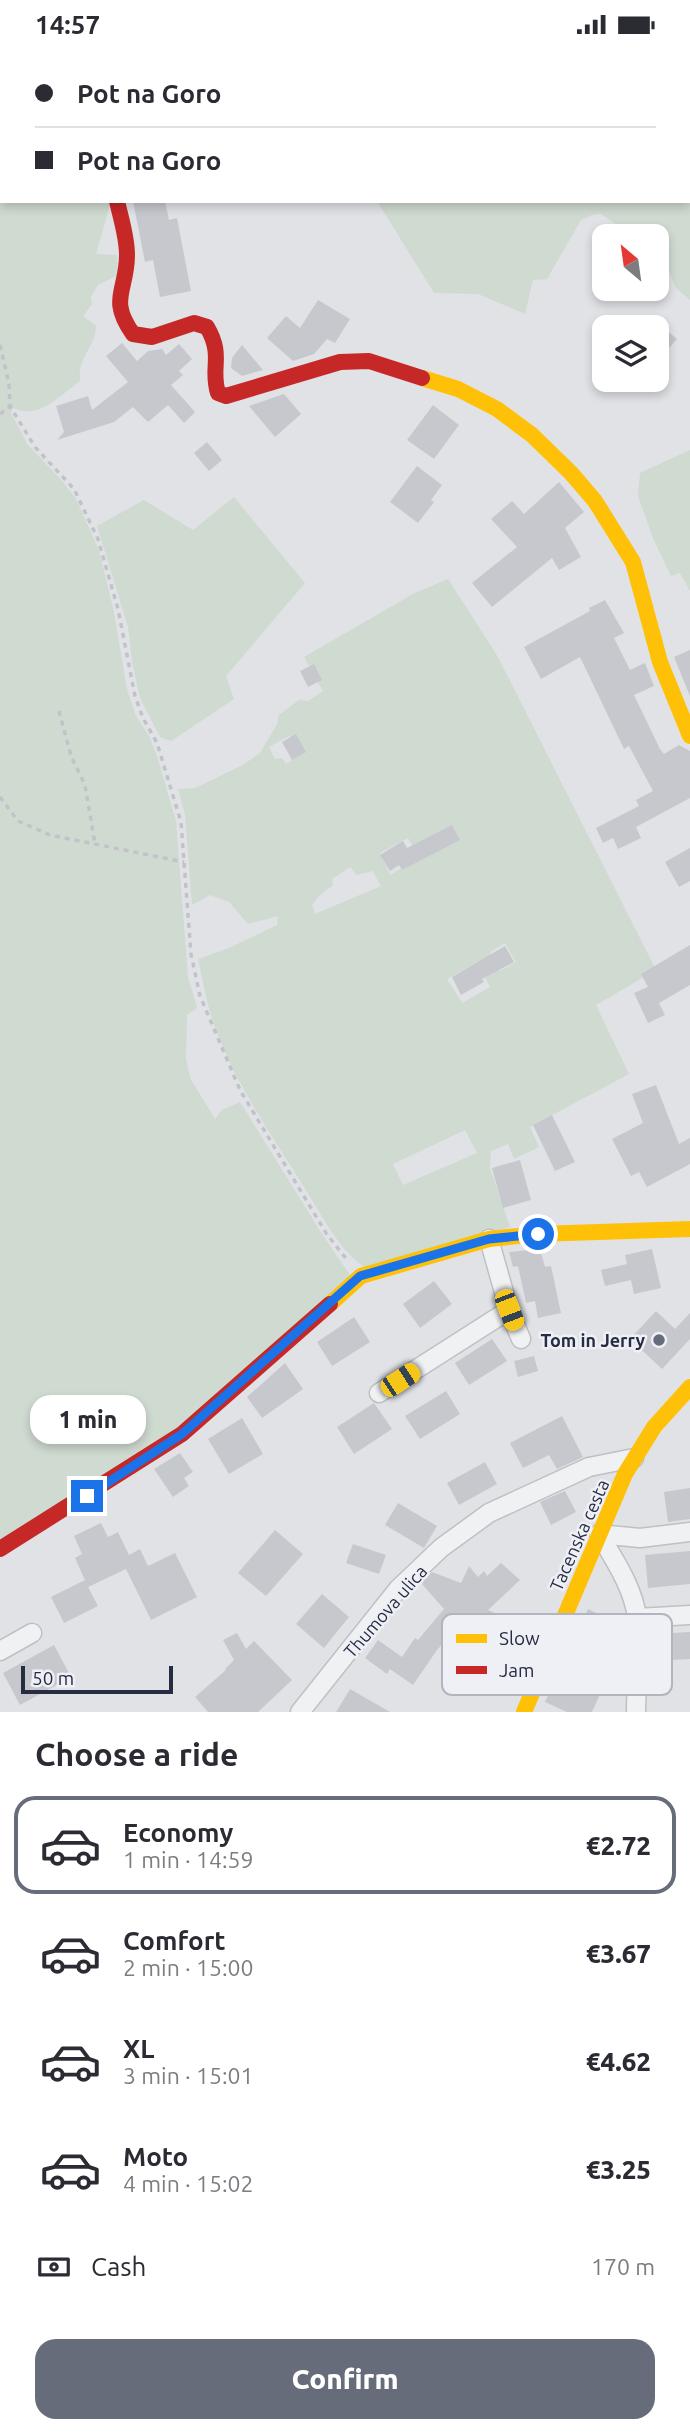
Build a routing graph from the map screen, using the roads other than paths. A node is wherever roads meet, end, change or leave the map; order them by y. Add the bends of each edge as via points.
1 (117, 203) edge
2 (690, 736) edge
3 (690, 1229) edge
4 (489, 1239) junction
5 (509, 1310) junction
6 (521, 1339) dead end
7 (690, 1387) edge
8 (379, 1394) dead end
9 (634, 1458) junction
10 (690, 1532) edge
11 (598, 1534) junction
12 (0, 1549) edge
13 (565, 1614) edge
14 (636, 1614) edge
15 (690, 1615) edge
16 (672, 1616) edge
17 (32, 1633) dead end
18 (0, 1651) edge
19 (531, 1695) edge
20 (300, 1712) edge
21 (524, 1712) edge

1 - 2 street via 127,260 118,304 120,318 133,334 152,337 194,323 207,327 217,353 214,383 218,393 235,395 340,362 369,361 458,389 497,408 531,435 595,501 633,562 660,663
3 - 4 street
4 - 5 street
4 - 12 street via 360,1276 182,1434
5 - 6 street
5 - 8 street
7 - 9 street, Tacenska cesta via 656,1423
9 - 11 street, Tacenska cesta
9 - 20 street, Thumova ulica via 589,1467 489,1513 441,1548 398,1589
10 - 11 street via 640,1538
11 - 13 street, Tacenska cesta
11 - 14 street
15 - 16 street
17 - 18 street
19 - 21 street, Tacenska cesta

